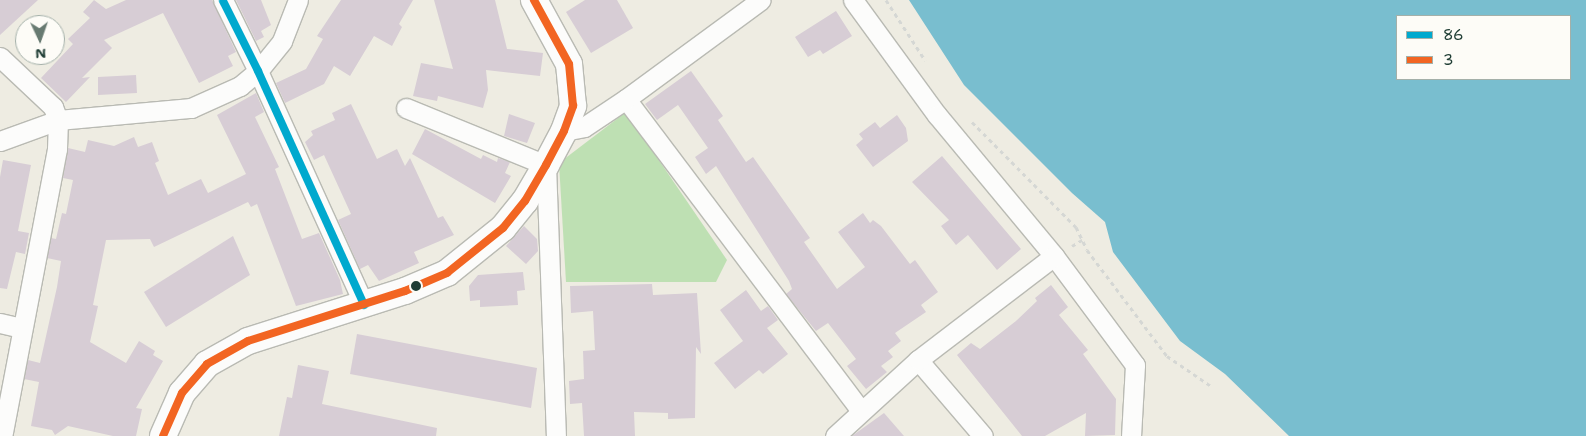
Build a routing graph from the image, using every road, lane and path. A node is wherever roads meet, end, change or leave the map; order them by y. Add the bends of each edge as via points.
1 (223, 0) edge
2 (298, 0) edge
3 (534, 0) edge
4 (761, 0) edge
5 (854, 0) edge
6 (886, 0) edge
7 (0, 57) edge
8 (929, 66) dead end
9 (258, 71) junction
10 (626, 99) junction
11 (406, 108) dead end
12 (58, 120) junction
13 (971, 121) dead end
14 (564, 131) junction
15 (0, 141) edge
16 (546, 165) junction
17 (1054, 256) junction
18 (364, 305) junction
19 (0, 323) edge
20 (21, 328) junction
21 (918, 360) junction
22 (1211, 386) dead end
23 (860, 410) junction
24 (5, 436) edge
25 (163, 436) edge
26 (556, 436) edge
27 (835, 436) edge
28 (983, 436) edge
29 (1130, 436) edge

1 - 9 street
2 - 9 street via 282,41
3 - 14 street via 569,64 573,106
4 - 10 street
5 - 17 street via 937,115
6 - 8 path
7 - 12 street via 53,107
9 - 12 street via 240,86 191,108
9 - 18 street
10 - 14 street via 584,127
10 - 23 street
11 - 16 street
12 - 15 street
12 - 20 street via 57,149
13 - 22 path via 1076,227 1087,250 1167,356
14 - 16 street
16 - 18 street via 525,201 503,228 478,250 447,273
16 - 26 street
17 - 21 street
17 - 29 street via 1135,365
18 - 25 street via 248,342 207,364 182,393
19 - 20 street
20 - 24 street
21 - 23 street
21 - 28 street
23 - 27 street

